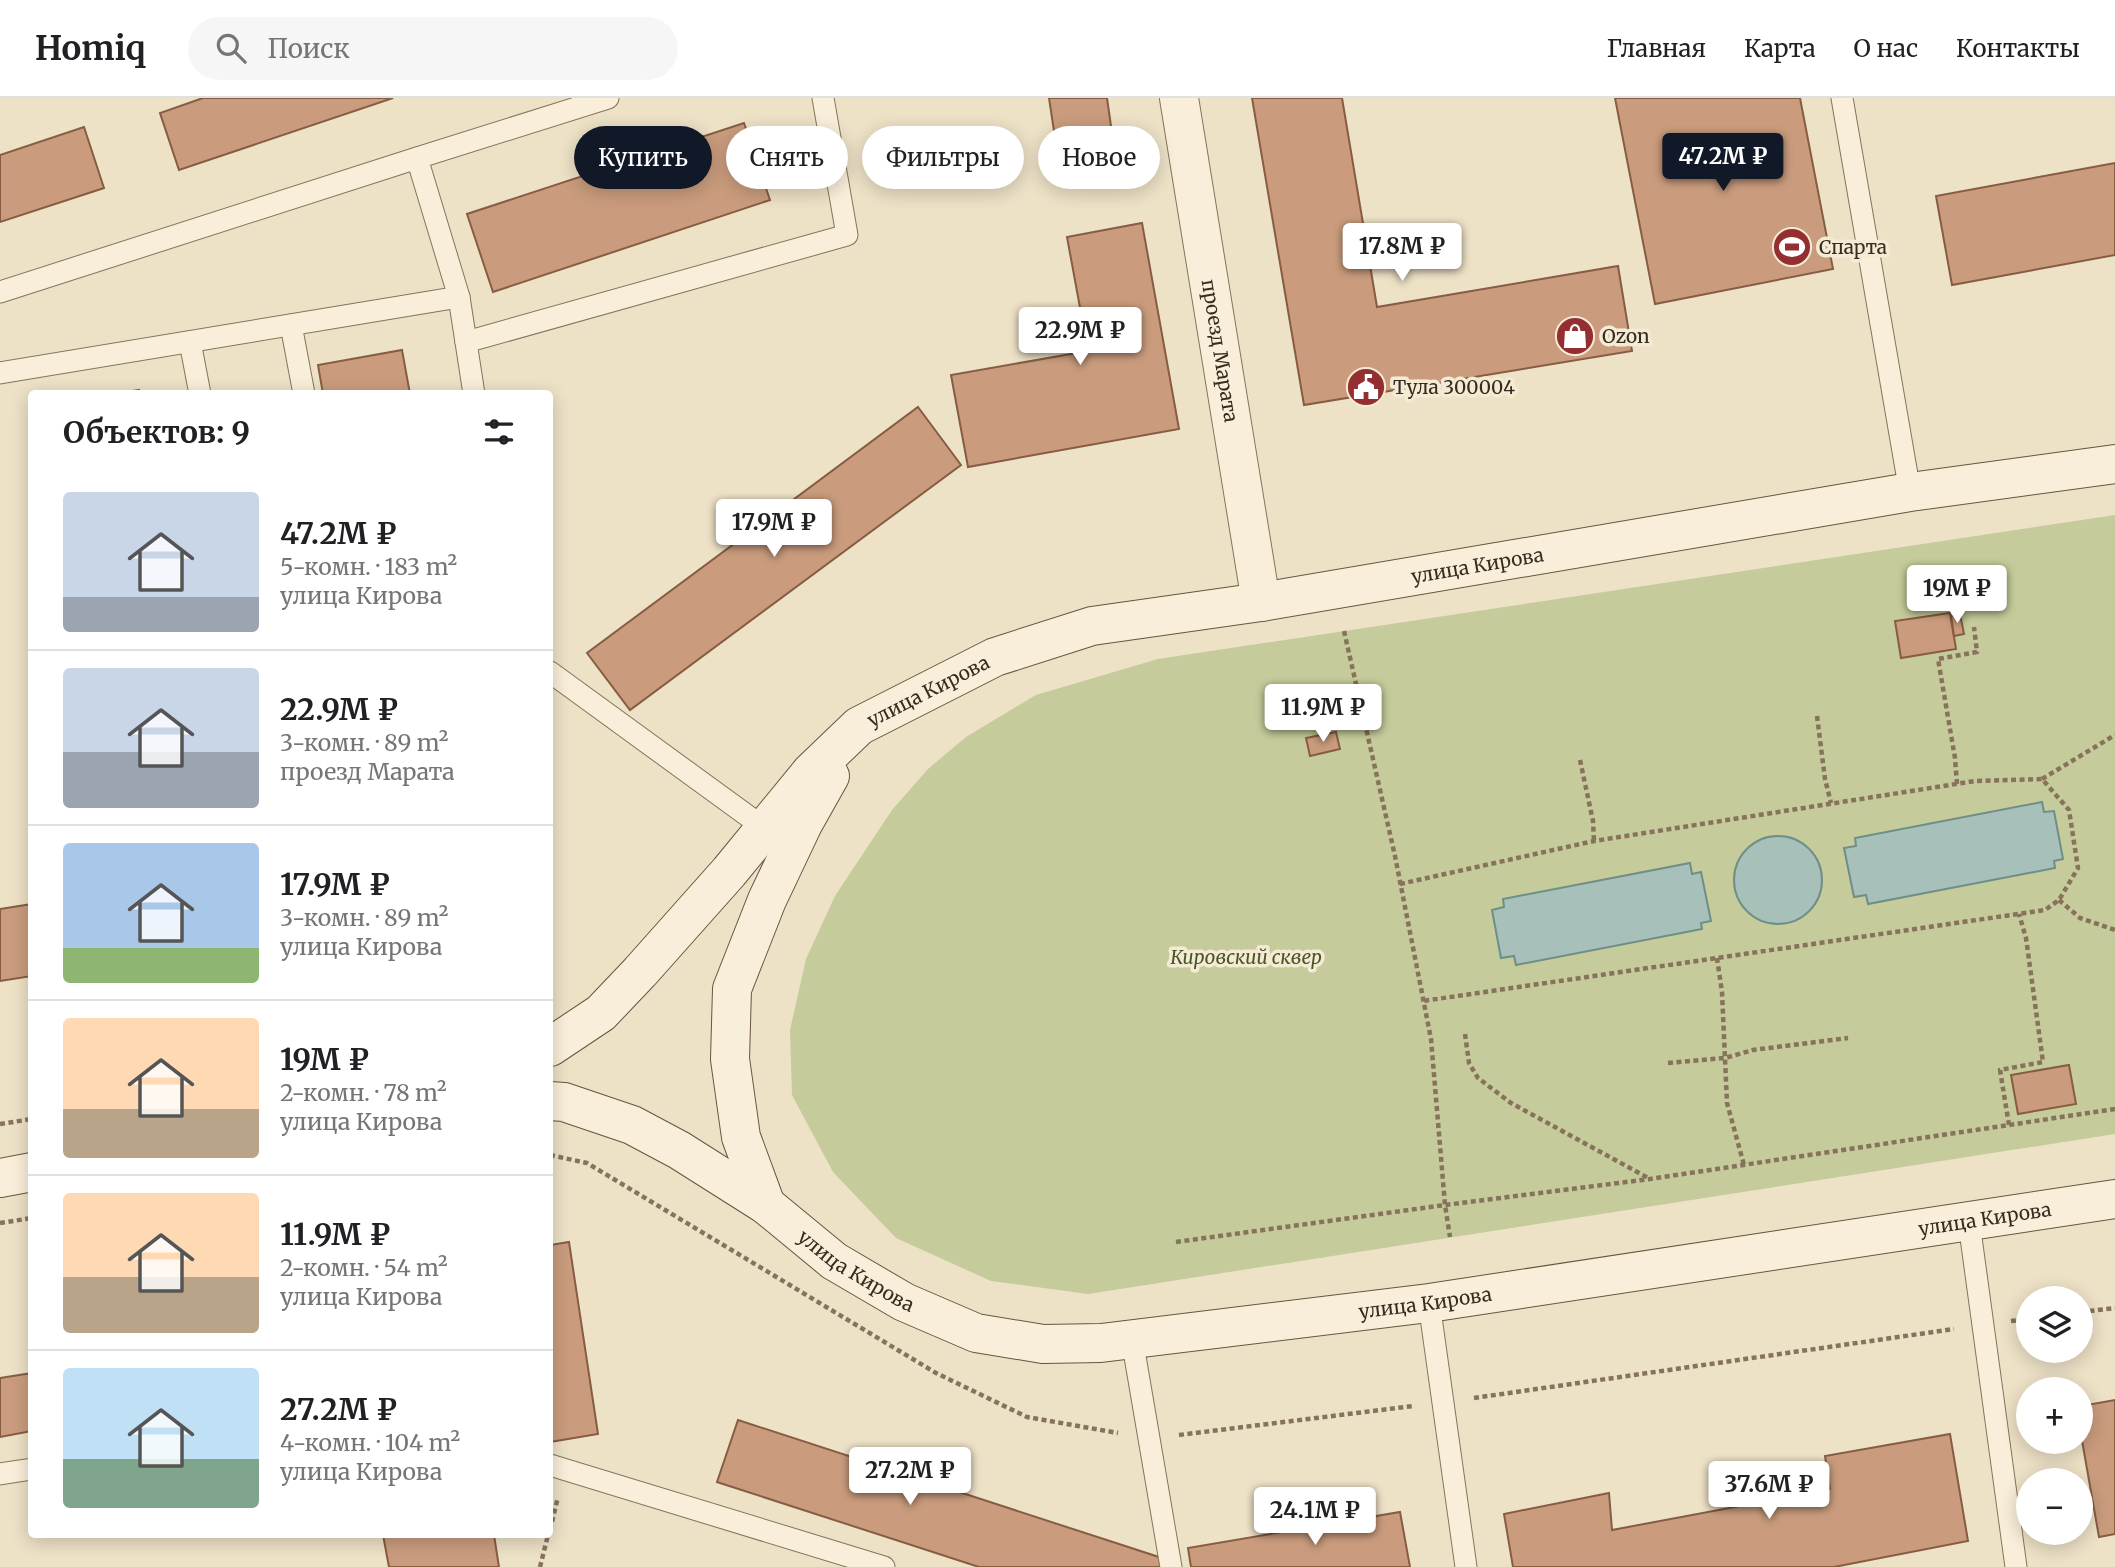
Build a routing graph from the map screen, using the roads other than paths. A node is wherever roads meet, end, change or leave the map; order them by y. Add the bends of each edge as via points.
1 (608, 98) edge
2 (823, 98) edge
3 (1179, 98) edge
4 (1842, 98) edge
5 (417, 158) junction
6 (0, 292) edge
7 (459, 297) junction
8 (291, 325) junction
9 (190, 342) junction
10 (466, 342) junction
11 (0, 373) edge
12 (199, 390) edge
13 (303, 390) edge
14 (473, 390) edge
15 (2115, 464) edge
16 (1910, 492) junction
17 (1261, 602) junction
18 (553, 674) edge
19 (859, 726) junction
20 (763, 827) junction
21 (553, 1045) edge
22 (553, 1101) edge
23 (28, 1173) edge
24 (0, 1178) edge
25 (2115, 1199) edge
26 (766, 1205) junction
27 (1969, 1223) junction
28 (1429, 1303) junction
29 (1132, 1339) junction
30 (553, 1466) edge
31 (28, 1470) edge
32 (0, 1474) edge
33 (884, 1567) edge
34 (1171, 1567) edge
35 (1466, 1567) edge
36 (2016, 1567) edge

1 - 5 lane
2 - 10 lane via 847,235
3 - 17 main road, проезд Марата
4 - 16 lane
5 - 6 lane
5 - 7 lane
7 - 8 lane
7 - 10 lane
8 - 9 lane
8 - 13 lane
9 - 11 lane
9 - 12 lane
10 - 14 lane
15 - 16 main road, улица Кирова
16 - 17 main road, улица Кирова
17 - 19 main road, улица Кирова via 1092,626 995,657
18 - 20 lane
19 - 20 main road, улица Кирова
19 - 26 main road, улица Кирова via 803,824 732,989 730,1059 741,1137
20 - 21 main road, улица Кирова via 601,1013
22 - 26 main road, улица Кирова via 632,1125
23 - 24 main road
25 - 27 main road, улица Кирова
26 - 29 main road, улица Кирова via 834,1261 904,1302 976,1333 1043,1344
27 - 28 main road, улица Кирова
27 - 36 lane
28 - 29 main road, улица Кирова
28 - 35 lane
29 - 34 lane
30 - 33 lane
31 - 32 lane

